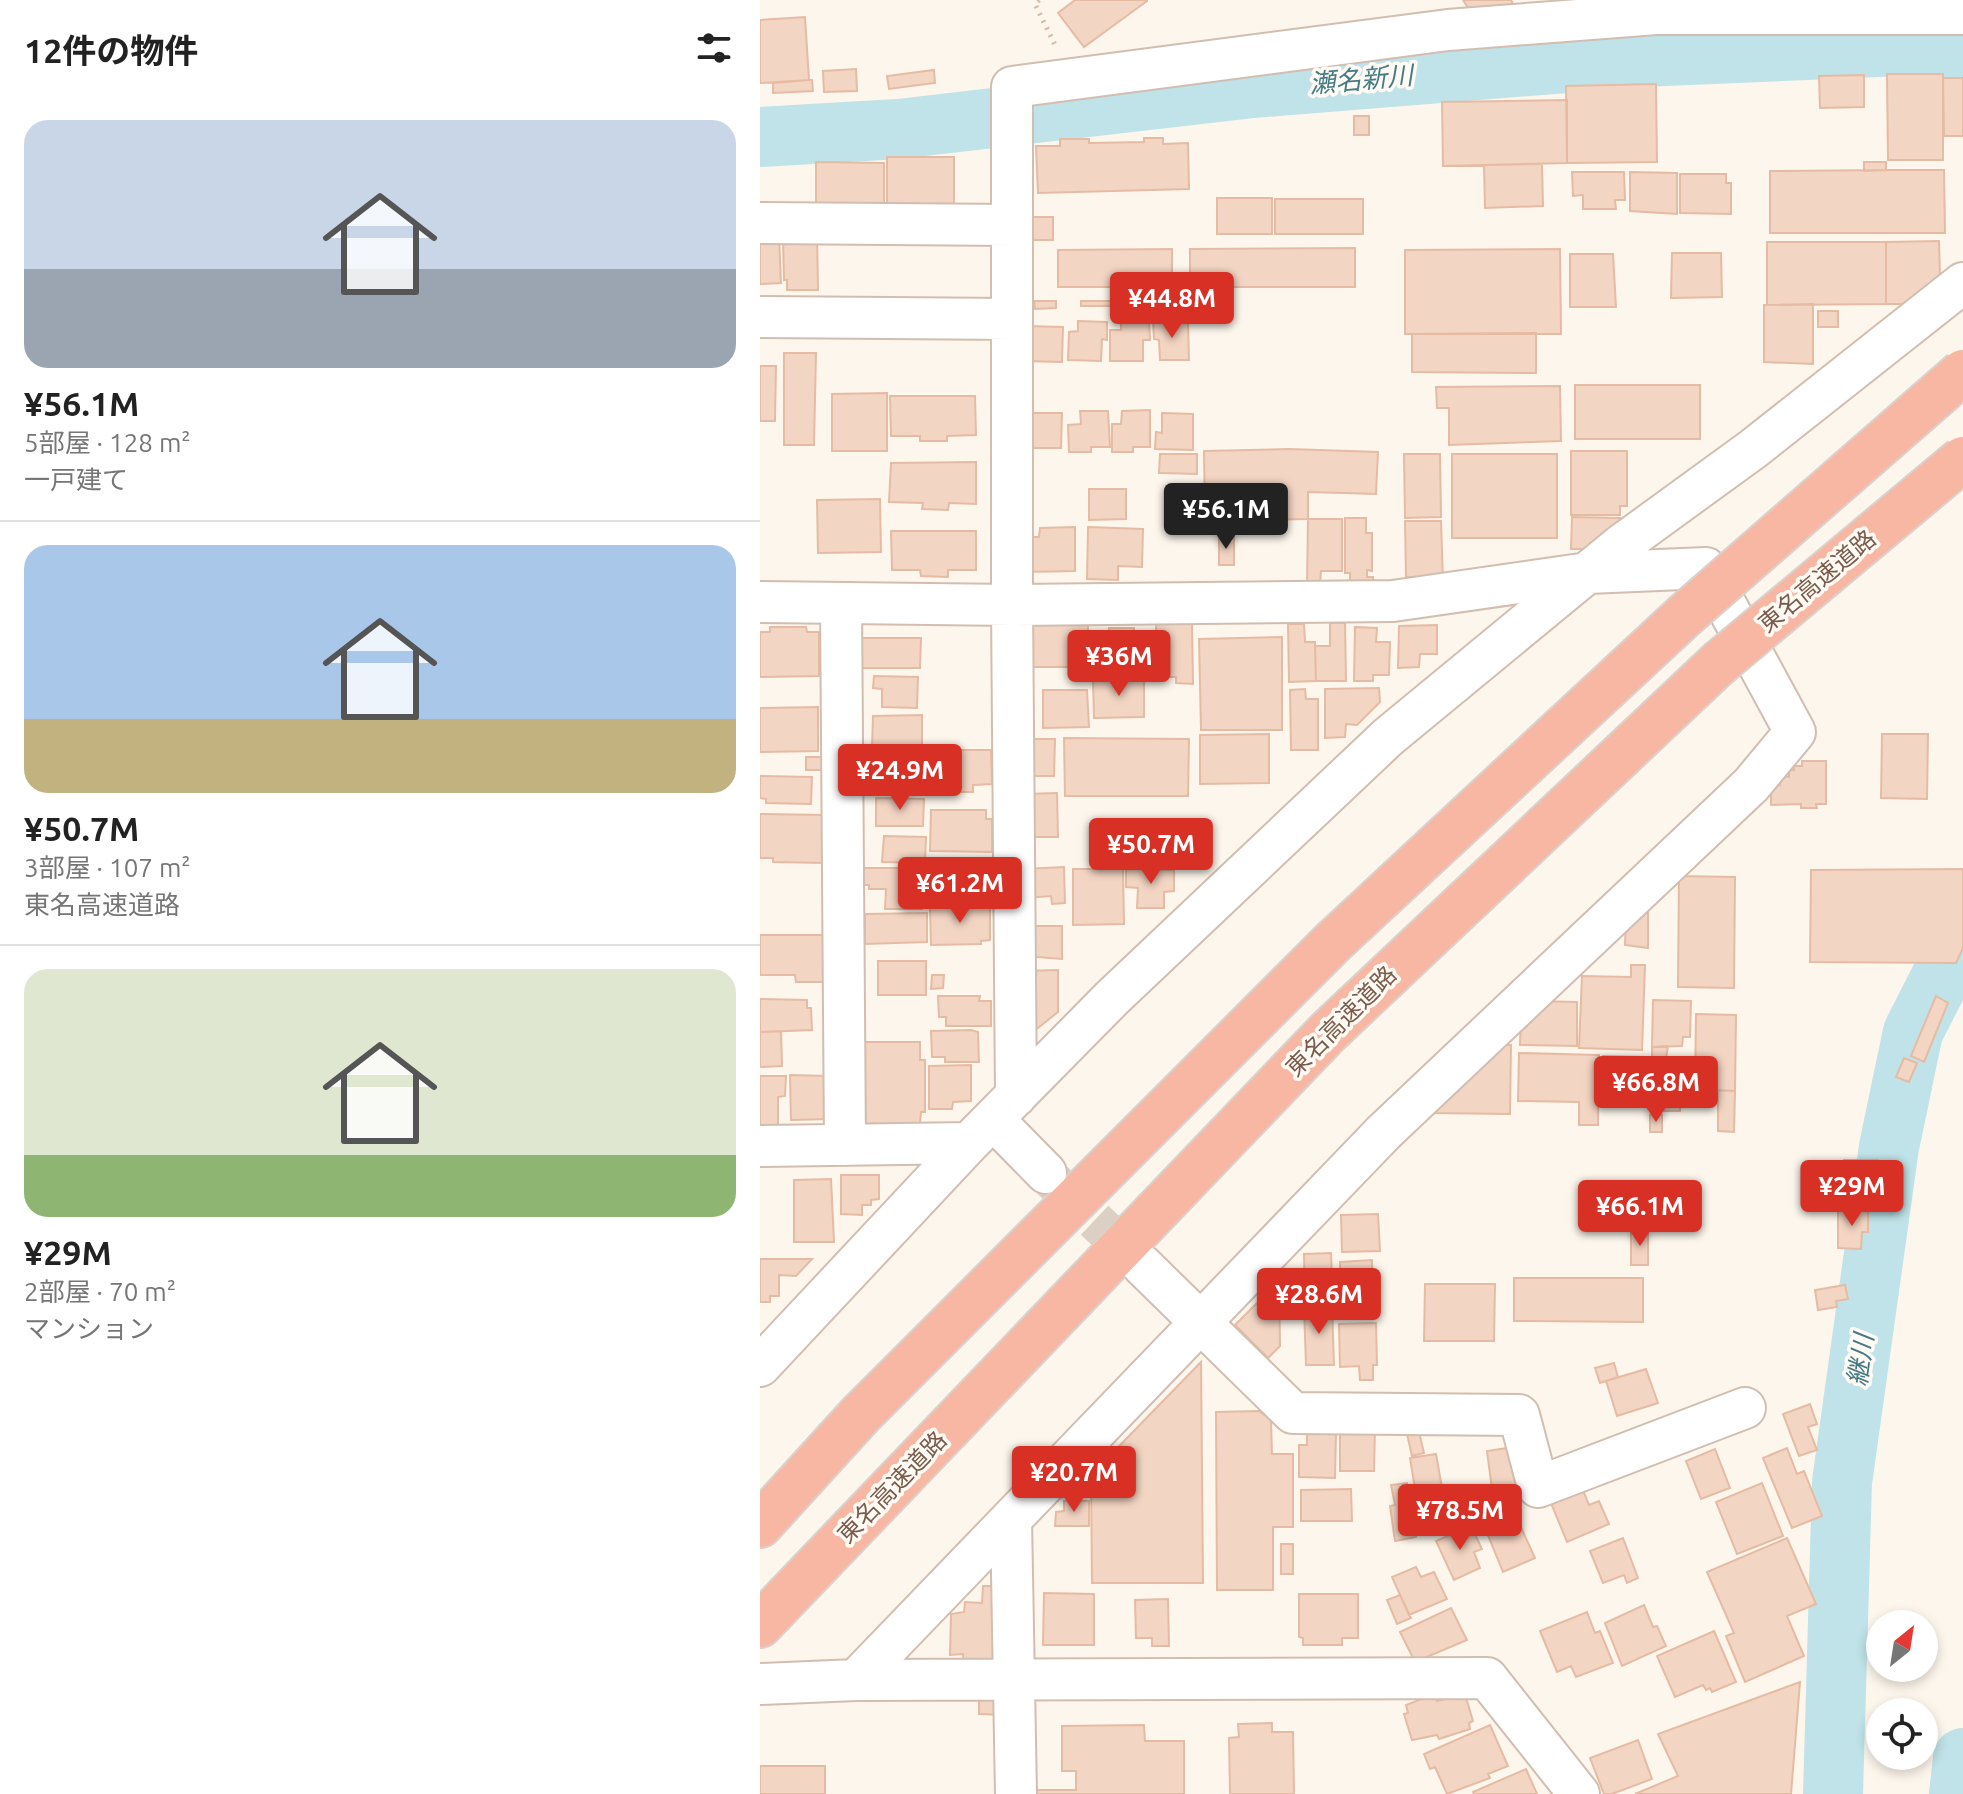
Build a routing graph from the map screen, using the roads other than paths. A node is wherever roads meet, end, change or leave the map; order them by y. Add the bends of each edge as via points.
1 (1651, 7) edge
2 (1963, 14) edge
3 (760, 223) edge
4 (1012, 225) junction
5 (1963, 283) edge
6 (760, 317) edge
7 (1012, 319) junction
8 (1963, 372) edge
9 (1963, 459) edge
10 (1588, 573) junction
11 (760, 602) edge
12 (841, 603) junction
13 (1012, 605) junction
14 (993, 1119) junction
15 (845, 1145) junction
16 (760, 1146) edge
17 (1046, 1173) tunnel mouth
18 (1142, 1265) tunnel mouth
19 (1200, 1323) junction
20 (760, 1366) edge
21 (1745, 1408) dead end
22 (1011, 1519) junction
23 (760, 1525) edge
24 (760, 1625) edge
25 (1015, 1679) junction
26 (856, 1680) junction
27 (760, 1684) edge
28 (1016, 1794) edge
29 (1579, 1794) edge

1 - 2 street
1 - 4 street via 1012,87
3 - 4 street
4 - 7 street
5 - 10 street
6 - 7 street
7 - 13 street
8 - 23 highway, bridge via 1684,616 1333,942 860,1415
9 - 24 highway, 東名高速道路, bridge via 1719,663 1327,1033
10 - 13 street via 1393,601
10 - 14 street via 1388,737 1122,988
10 - 19 street via 1706,568 1795,732 1751,785 1384,1132
11 - 12 street
12 - 13 street
12 - 15 street
13 - 14 street
14 - 15 street
14 - 17 street
14 - 20 street
15 - 16 street
18 - 19 street
19 - 21 street via 1293,1413 1519,1415 1538,1487
19 - 22 street
22 - 25 street
22 - 26 street
25 - 26 street
25 - 28 street
25 - 29 street via 1487,1678
26 - 27 street

